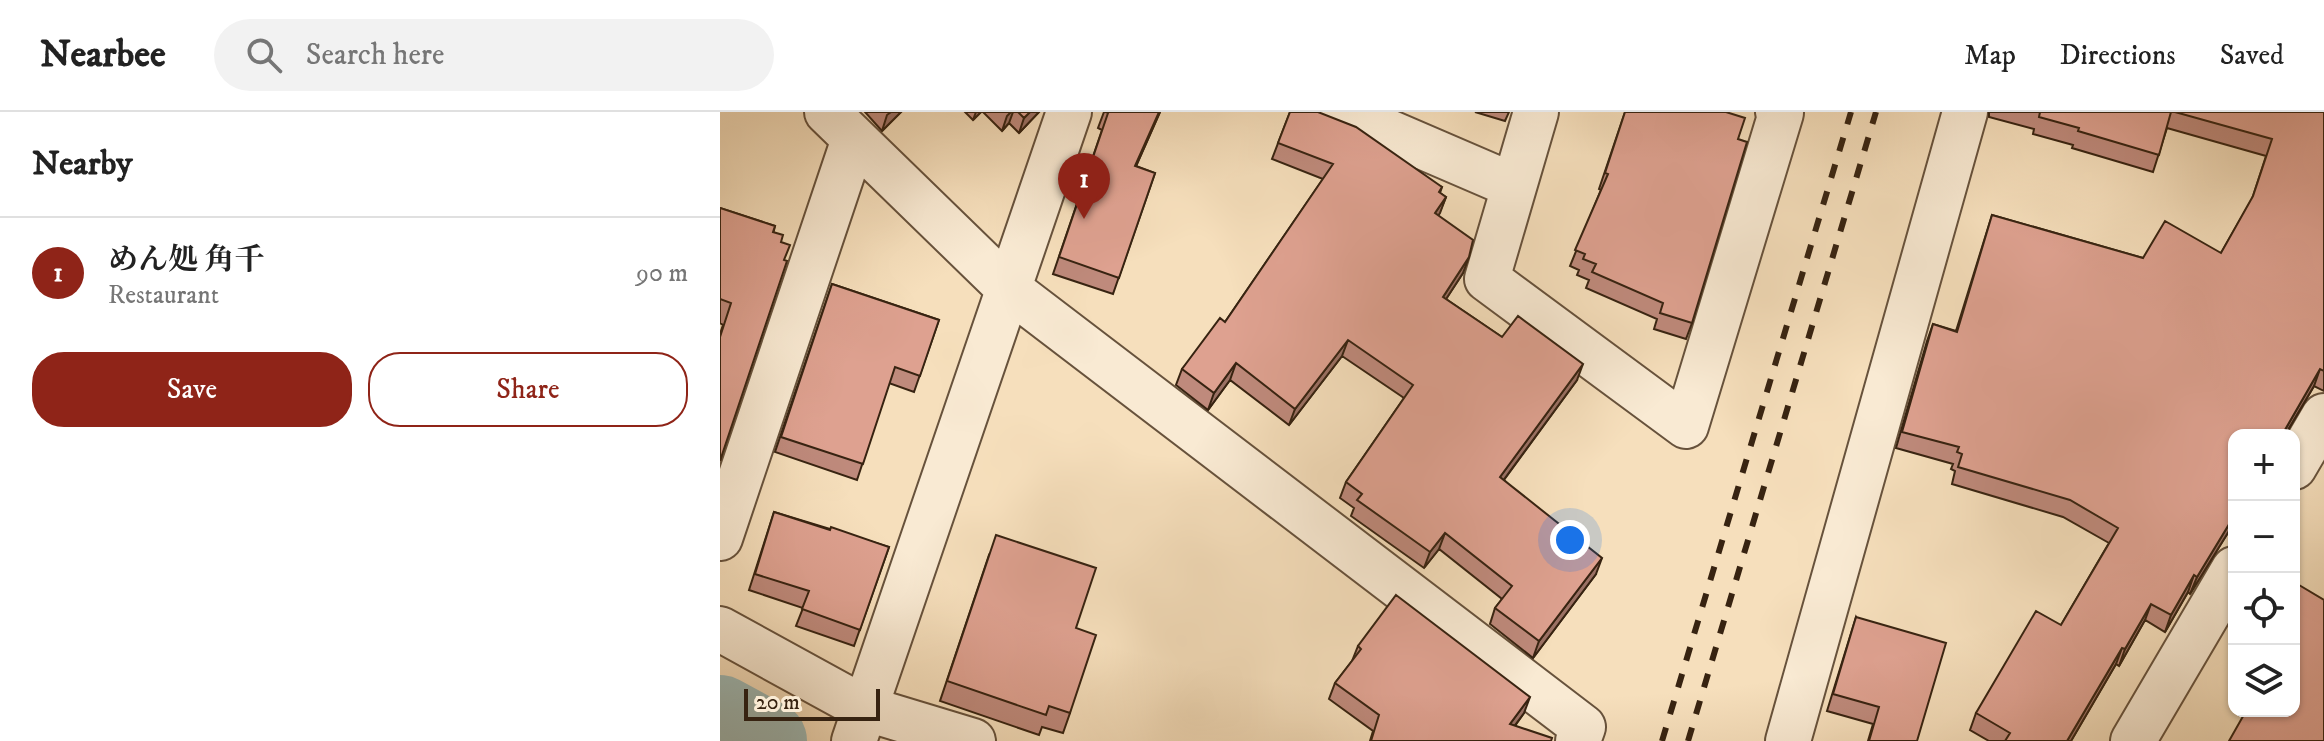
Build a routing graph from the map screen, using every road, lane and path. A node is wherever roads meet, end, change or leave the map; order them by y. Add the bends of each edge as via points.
1 (1069, 112) edge
2 (1342, 112) edge
3 (1536, 112) edge
4 (1778, 112) edge
5 (1965, 112) edge
6 (841, 126) edge
7 (1514, 186) junction
8 (1009, 289) junction
9 (2324, 416) edge
10 (2300, 457) edge
11 (720, 538) edge
12 (2232, 573) edge
13 (720, 629) edge
14 (859, 724) edge
15 (973, 741) edge
16 (1578, 741) edge
17 (1788, 741) edge
18 (2133, 741) edge

1 - 8 street
2 - 7 street
3 - 7 street
4 - 7 street via 1686,426 1487,279
5 - 17 street
6 - 8 street
6 - 11 street
8 - 14 street
8 - 16 street via 1583,727
9 - 10 street
12 - 18 street
13 - 14 street
14 - 15 street

